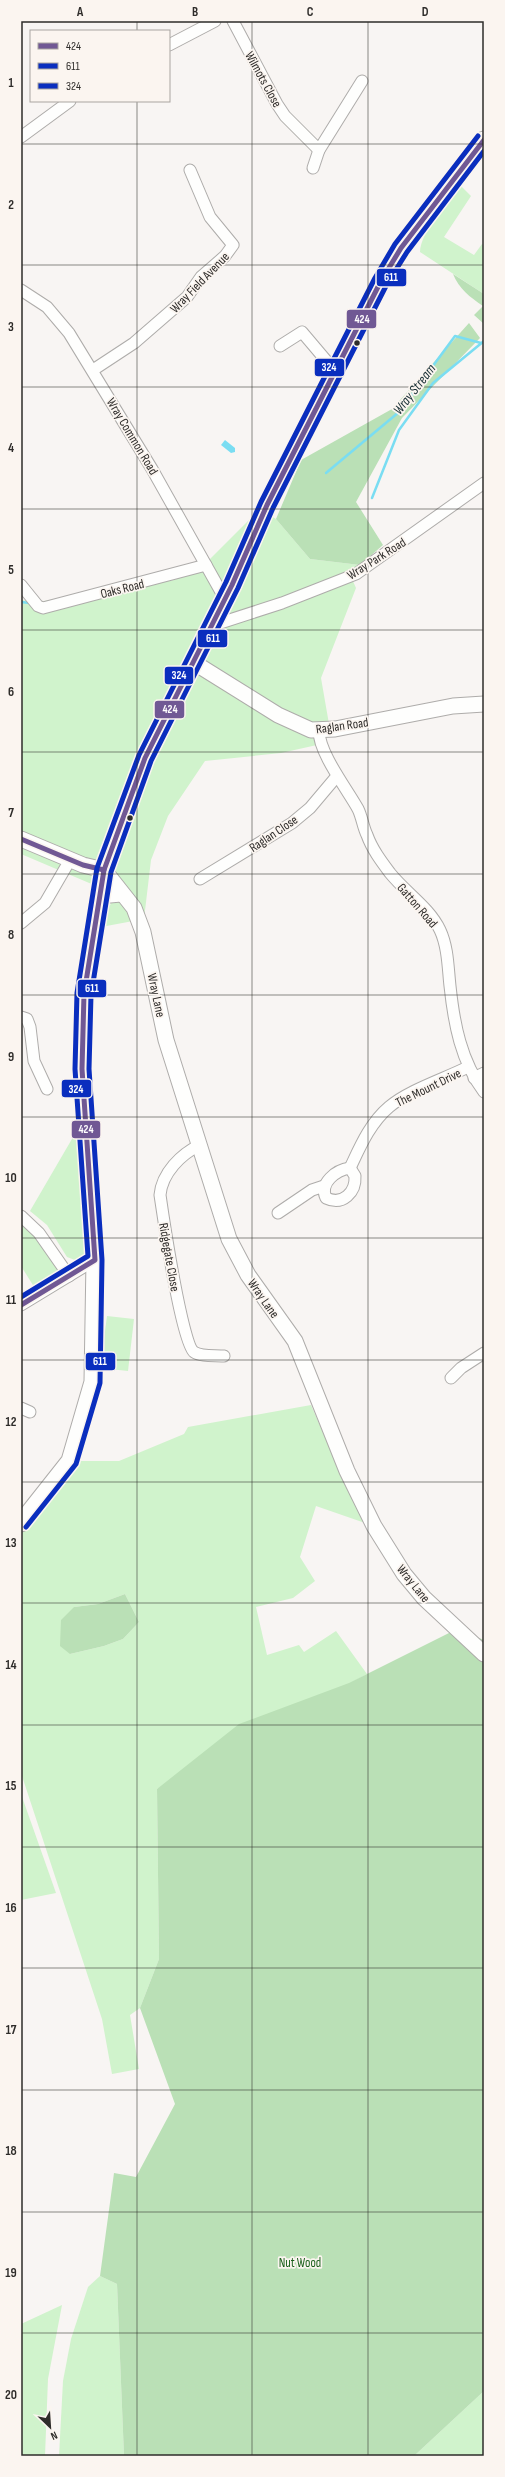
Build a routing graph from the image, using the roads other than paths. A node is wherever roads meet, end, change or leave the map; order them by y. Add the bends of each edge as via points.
1 (215, 21) edge
2 (233, 21) edge
3 (170, 44) edge
4 (362, 81) dead end
5 (69, 102) edge
6 (21, 137) edge
7 (484, 140) edge
8 (319, 150) junction
9 (313, 168) dead end
10 (190, 170) dead end
11 (21, 290) edge
12 (280, 346) dead end
13 (93, 370) junction
14 (335, 371) junction
15 (484, 483) edge
16 (206, 565) junction
17 (21, 585) edge
18 (225, 599) junction
19 (211, 626) junction
20 (194, 662) junction
21 (484, 704) edge
22 (319, 731) junction
23 (337, 776) junction
24 (21, 839) edge
25 (70, 860) junction
26 (104, 870) junction
27 (200, 879) dead end
28 (99, 898) junction
29 (129, 899) junction
30 (21, 923) edge
31 (21, 1017) edge
32 (468, 1067) junction
33 (479, 1076) edge
34 (47, 1089) dead end
35 (484, 1092) edge
36 (200, 1145) junction
37 (350, 1168) junction
38 (324, 1186) junction
39 (278, 1213) dead end
40 (21, 1216) edge
41 (95, 1260) junction
42 (69, 1276) junction
43 (21, 1306) edge
44 (484, 1353) edge
45 (224, 1356) dead end
46 (451, 1378) dead end
47 (21, 1523) edge
48 (484, 1654) edge

1 - 3 street
2 - 8 street, Wilmots Close via 277,104 285,116
4 - 8 street
5 - 6 street
7 - 14 main road via 401,248
8 - 9 street
10 - 13 street, Wray Field Avenue via 210,217 233,245 225,256 201,277 187,297 134,343
11 - 13 street, Wray Common Road via 47,307 69,333
12 - 14 street via 302,332
13 - 16 street, Wray Common Road
14 - 18 main road via 267,505
15 - 19 street, Wray Park Road via 356,574 282,603
16 - 17 street, Oaks Road via 46,608 38,606
16 - 18 street, Wray Common Road
18 - 19 main road
19 - 20 main road
20 - 22 street, Raglan Road via 278,715 304,728
20 - 26 main road via 139,770
21 - 22 street, Raglan Road via 453,706
22 - 23 street, Gatton Road via 320,740
23 - 27 street, Raglan Close via 310,808 292,823
23 - 32 street, Gatton Road via 358,811 367,836 381,862 430,914 440,930 447,951 452,1007
24 - 25 street
25 - 26 street
25 - 30 street via 45,903
26 - 28 main road
26 - 29 street, Wray Lane
28 - 29 street via 121,896
28 - 41 main road via 84,994 82,1069
29 - 36 street, Wray Lane via 143,932 166,1040
31 - 34 street via 27,1019 30,1027 34,1061
32 - 33 street, Gatton Road
32 - 37 street, The Mount Drive via 389,1107 376,1120
33 - 35 street, Gatton Road
36 - 45 street, Ridgegate Close via 177,1160 163,1182 160,1195 189,1344 193,1351 199,1354
36 - 48 street, Wray Lane via 229,1239 248,1275 296,1341 347,1471 374,1526 404,1574 424,1598
37 - 38 street via 340,1171
37 - 38 street via 354,1172 356,1182 354,1189 346,1198 336,1201 326,1198
38 - 39 street via 312,1190
40 - 42 street via 39,1233
41 - 42 street
41 - 47 main road via 93,1382 70,1462
42 - 43 street
44 - 46 street

